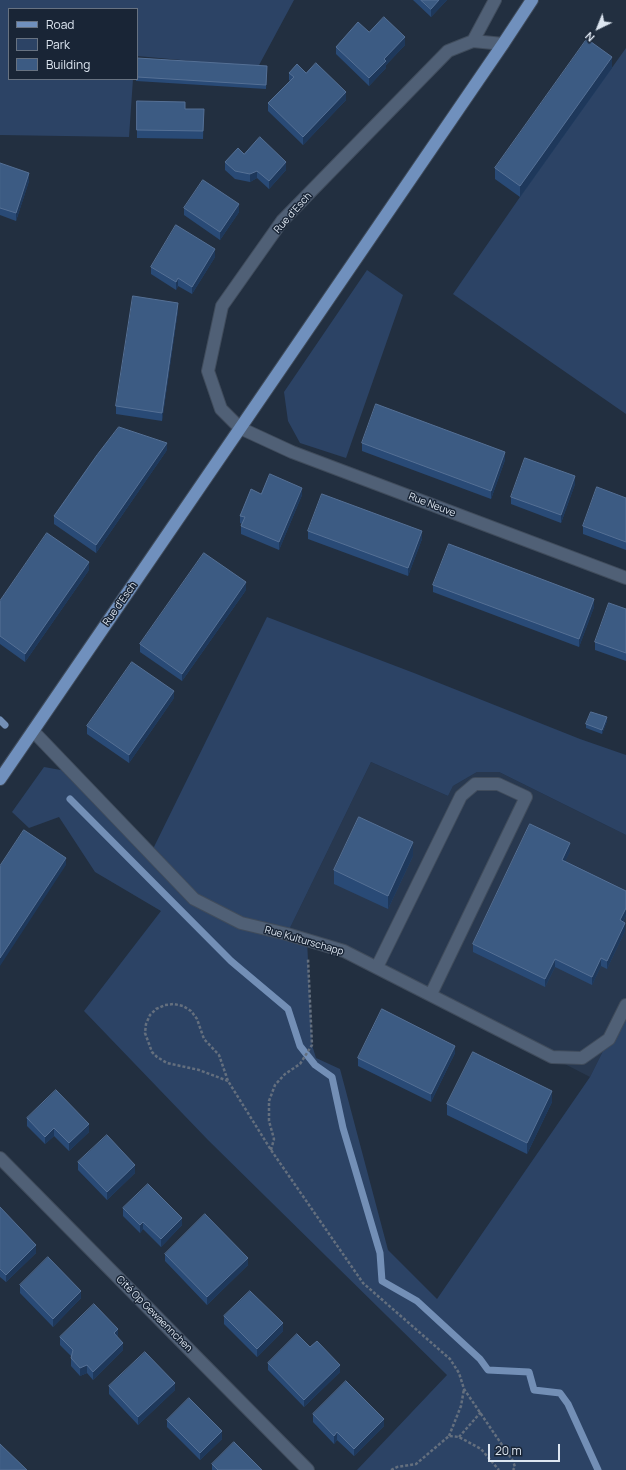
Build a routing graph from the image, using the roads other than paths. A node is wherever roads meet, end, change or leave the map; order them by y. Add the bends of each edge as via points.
1 (495, 0) edge
2 (532, 0) edge
3 (473, 41) junction
4 (503, 44) junction
5 (240, 428) junction
6 (626, 578) edge
7 (33, 731) junction
8 (2, 773) edge
9 (377, 967) junction
10 (431, 994) junction
11 (626, 1005) edge
12 (0, 1158) edge
13 (308, 1470) edge

1 - 3 street
2 - 4 main road, Rue d'Esch
3 - 4 street, Rue d'Esch
3 - 5 street, Rue d'Esch via 448,51 282,221 222,306 208,371 221,409
4 - 5 main road, Rue d'Esch
5 - 6 street, Rue Neuve via 292,452
5 - 7 main road, Rue d'Esch
7 - 8 main road, Rue d'Esch
7 - 9 street, Rue Kulturschapp via 194,899 241,923 344,951
9 - 10 street, Rue Kulturschapp
9 - 10 street via 461,796 475,784 498,784 526,797
10 - 11 street, Rue Kulturschapp via 552,1057 582,1058 604,1043 609,1039
12 - 13 street, Cité Op Gewaennchen

